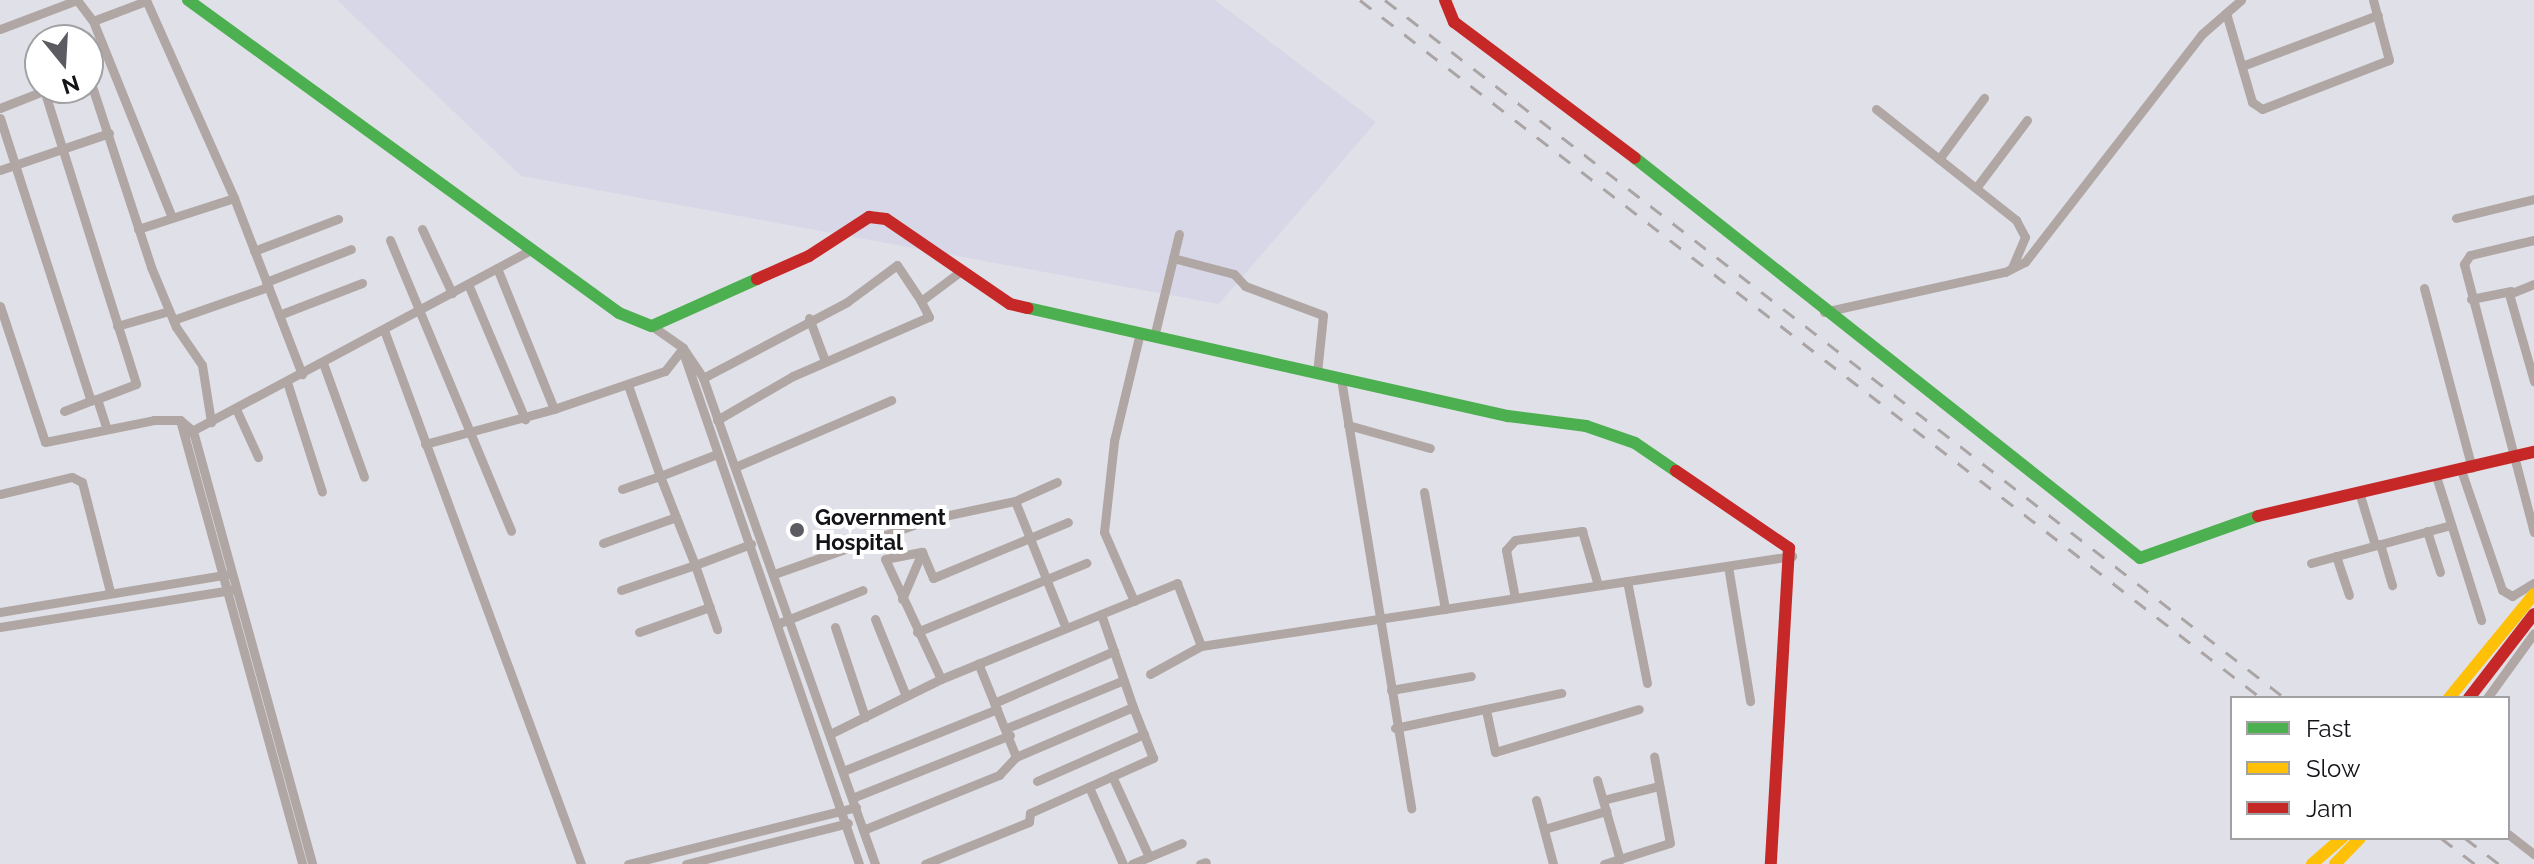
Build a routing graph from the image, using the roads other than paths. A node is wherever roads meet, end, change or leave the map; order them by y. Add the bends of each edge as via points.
1 (77, 0) edge
2 (188, 0) edge
3 (1445, 0) edge
4 (2241, 0) edge
5 (2373, 0) edge
6 (146, 1) edge
7 (2226, 13) junction
8 (2378, 15) junction
9 (93, 21) junction
10 (0, 29) edge
11 (2242, 66) junction
12 (24, 98) edge
13 (1984, 98) dead end
14 (52, 104) edge
15 (99, 104) edge
16 (0, 108) edge
17 (1876, 109) dead end
18 (0, 118) edge
19 (2027, 120) dead end
20 (109, 133) junction
21 (63, 150) junction
22 (1939, 159) junction
23 (15, 165) junction
24 (0, 170) edge
25 (1976, 188) junction
26 (234, 198) junction
27 (2534, 199) edge
28 (172, 218) junction
29 (2456, 218) dead end
30 (338, 219) dead end
31 (138, 229) junction
32 (422, 229) dead end
33 (1179, 234) dead end
34 (390, 240) dead end
35 (2534, 240) edge
36 (351, 249) dead end
37 (531, 250) junction
38 (254, 251) junction
39 (1173, 258) junction
40 (497, 268) junction
41 (2012, 269) junction
42 (961, 271) junction
43 (362, 283) dead end
44 (468, 284) junction
45 (2534, 284) edge
46 (267, 285) junction
47 (2424, 288) dead end
48 (2511, 291) junction
49 (452, 293) junction
50 (2471, 299) junction
51 (921, 301) junction
52 (0, 306) edge
53 (423, 309) junction
54 (1824, 312) junction
55 (279, 315) junction
56 (171, 316) junction
57 (809, 318) junction
58 (117, 326) junction
59 (652, 326) junction
60 (384, 330) junction
61 (1140, 333) junction
62 (1154, 337) junction
63 (683, 348) junction
64 (825, 361) junction
65 (323, 363) junction
66 (1317, 373) junction
67 (302, 374) junction
68 (703, 378) junction
69 (1341, 379) junction
70 (2534, 381) edge
71 (287, 382) junction
72 (628, 385) junction
73 (94, 400) junction
74 (891, 400) dead end
75 (236, 409) junction
76 (554, 409) junction
77 (64, 411) dead end
78 (525, 419) junction
79 (180, 420) junction
80 (717, 420) junction
81 (211, 422) junction
82 (1348, 425) junction
83 (106, 427) junction
84 (469, 430) junction
85 (193, 431) junction
86 (183, 436) junction
87 (425, 444) junction
88 (1430, 448) dead end
89 (2534, 452) edge
90 (717, 454) junction
91 (258, 457) dead end
92 (2512, 458) junction
93 (735, 467) junction
94 (2467, 469) junction
95 (660, 476) junction
96 (2436, 476) junction
97 (364, 477) dead end
98 (1057, 482) dead end
99 (622, 489) dead end
100 (322, 492) dead end
101 (1424, 492) dead end
102 (2359, 492) junction
103 (0, 494) edge
104 (1015, 501) junction
105 (676, 517) junction
106 (1068, 522) dead end
107 (2451, 525) junction
108 (511, 531) dead end
109 (2427, 531) junction
110 (2534, 532) edge
111 (1031, 539) junction
112 (603, 543) dead end
113 (751, 544) junction
114 (2377, 545) junction
115 (922, 552) junction
116 (1792, 556) junction
117 (2336, 556) junction
118 (1086, 563) dead end
119 (2311, 563) dead end
120 (695, 565) junction
121 (1728, 566) junction
122 (2440, 572) dead end
123 (777, 573) junction
124 (229, 574) junction
125 (1627, 581) junction
126 (1047, 582) junction
127 (2534, 583) edge
128 (1598, 585) junction
129 (2392, 585) dead end
130 (233, 590) junction
131 (621, 590) dead end
132 (863, 590) dead end
133 (110, 592) junction
134 (2534, 594) edge
135 (2349, 595) dead end
136 (1515, 598) junction
137 (902, 599) junction
138 (1134, 601) junction
139 (710, 607) junction
140 (1445, 609) junction
141 (0, 612) edge
142 (1101, 614) junction
143 (2534, 614) edge
144 (792, 618) junction
145 (875, 619) dead end
146 (1376, 619) junction
147 (2481, 620) dead end
148 (777, 624) junction
149 (1065, 626) junction
150 (0, 627) edge
151 (835, 627) dead end
152 (717, 629) dead end
153 (639, 632) dead end
154 (917, 632) junction
155 (2534, 633) edge
156 (1201, 646) junction
157 (1114, 651) junction
158 (978, 663) junction
159 (1150, 674) dead end
160 (1471, 676) dead end
161 (941, 679) junction
162 (1124, 680) junction
163 (1647, 683) dead end
164 (1391, 690) junction
165 (1561, 693) dead end
166 (906, 696) junction
167 (2451, 696) edge
168 (2471, 696) edge
169 (2488, 696) edge
170 (1750, 701) dead end
171 (996, 706) junction
172 (1133, 707) junction
173 (1639, 709) dead end
174 (1486, 710) junction
175 (865, 717) junction
176 (1395, 728) junction
177 (1009, 732) junction
178 (830, 734) junction
179 (1144, 734) junction
180 (1654, 756) dead end
181 (1016, 757) junction
182 (843, 771) junction
183 (1112, 776) junction
184 (1597, 780) dead end
185 (1037, 781) dead end
186 (1659, 786) junction
187 (1089, 787) junction
188 (1536, 800) dead end
189 (1603, 800) junction
190 (854, 802) junction
191 (1411, 808) dead end
192 (840, 809) junction
193 (1606, 811) junction
194 (846, 824) junction
195 (861, 825) junction
196 (1544, 829) junction
197 (2510, 836) edge
198 (2340, 840) edge
199 (2358, 840) edge
200 (1182, 843) dead end
201 (1650, 852) junction
202 (2534, 854) edge
203 (1149, 857) junction
204 (1620, 860) junction
205 (302, 864) edge
206 (312, 864) edge
207 (581, 864) edge
208 (628, 864) edge
209 (686, 864) edge
210 (859, 864) edge
211 (875, 864) edge
212 (925, 864) edge
213 (1123, 864) edge
214 (1132, 864) edge
215 (1553, 864) edge
216 (1604, 864) edge
217 (1654, 864) edge
218 (1771, 864) edge
219 (2312, 864) edge
220 (2335, 864) edge

1 - 9 street
1 - 10 street
2 - 37 street
3 - 54 street via 1454,22 1692,201
4 - 7 street
5 - 8 street
6 - 9 street
6 - 26 street
7 - 11 street
7 - 41 street via 2198,38 2030,256
8 - 11 street
8 - 11 street via 2389,60 2268,108 2252,102
9 - 28 street
12 - 16 street
13 - 22 street
14 - 21 street
15 - 20 street
17 - 22 street
18 - 23 street
19 - 25 street
20 - 21 street
20 - 31 street
21 - 23 street
21 - 58 street
22 - 25 street
23 - 24 street
23 - 73 street
25 - 41 street via 2023,228 2023,247
26 - 28 street
26 - 38 street
27 - 29 street
28 - 31 street
30 - 38 street
31 - 56 street
32 - 49 street
33 - 39 street
34 - 53 street
35 - 50 street via 2467,257
36 - 46 street
37 - 40 street
37 - 59 street via 619,313
38 - 46 street
39 - 62 street
39 - 66 street via 1234,274 1245,286 1323,315
40 - 44 street
40 - 76 street
41 - 54 street
42 - 51 street
42 - 59 street via 886,219 869,217 809,256
42 - 61 street via 1010,304
43 - 55 street
44 - 49 street
44 - 78 street
45 - 48 street
46 - 55 street
46 - 56 street
47 - 94 street
48 - 50 street
48 - 70 street
49 - 53 street
50 - 92 street
51 - 57 street via 897,265 847,302
51 - 64 street via 929,317
52 - 83 street via 40,438 52,442
53 - 60 street
53 - 84 street
54 - 102 street via 2140,558 2262,515
55 - 67 street
56 - 58 street
56 - 81 street via 202,365
57 - 64 street
57 - 68 street
58 - 73 street via 136,384
59 - 63 street
60 - 65 street
60 - 87 street
61 - 62 street
61 - 138 street via 1114,441 1104,532
62 - 66 street
63 - 68 street
63 - 72 street via 665,371
63 - 90 street
64 - 80 street
65 - 67 street
65 - 97 street
66 - 69 street
67 - 71 street
68 - 80 street
69 - 82 street
69 - 116 street via 1614,433 1789,548
71 - 75 street
71 - 100 street
72 - 76 street
72 - 95 street
73 - 77 street
73 - 83 street
74 - 93 street
75 - 81 street
75 - 91 street
76 - 78 street
78 - 84 street
79 - 83 street
79 - 85 street
79 - 86 street
80 - 93 street
81 - 85 street
82 - 88 street
82 - 146 street
84 - 87 street
84 - 108 street
85 - 86 street
85 - 124 street
86 - 124 street
87 - 207 street
89 - 92 street
90 - 95 street
90 - 113 street
92 - 94 street
92 - 110 street
93 - 123 street
94 - 96 street
94 - 127 street via 2502,590 2512,596
95 - 99 street
95 - 105 street
96 - 102 street
96 - 107 street
98 - 104 street
101 - 140 street
102 - 114 street
103 - 133 street via 78,478
104 - 111 street
104 - 123 street via 930,519
105 - 112 street
105 - 120 street
106 - 111 street
107 - 109 street
107 - 147 street
109 - 114 street
109 - 122 street
111 - 115 street via 933,578
111 - 126 street
113 - 120 street
113 - 148 street
114 - 117 street
114 - 129 street
115 - 137 street
115 - 137 street via 885,559
116 - 121 street
116 - 218 street
117 - 119 street
117 - 135 street
118 - 126 street
120 - 131 street
120 - 139 street
121 - 125 street
121 - 170 street
123 - 144 street
124 - 130 street
124 - 133 street
125 - 128 street
125 - 163 street
126 - 149 street
126 - 154 street
128 - 136 street
128 - 136 street via 1582,531 1515,540 1506,550
130 - 150 street
130 - 205 street
130 - 206 street
132 - 144 street
133 - 141 street
134 - 167 street
136 - 140 street
137 - 154 street
138 - 142 street
138 - 156 street via 1177,583
139 - 152 street
139 - 153 street
140 - 146 street
142 - 149 street
142 - 157 street
143 - 168 street
144 - 148 street
144 - 178 street
145 - 166 street
146 - 156 street
146 - 164 street
148 - 192 street
149 - 158 street
151 - 175 street
154 - 161 street
155 - 169 street
156 - 159 street
157 - 162 street
157 - 171 street
158 - 161 street
158 - 171 street
160 - 164 street
161 - 166 street
162 - 172 street
162 - 177 street
164 - 176 street
165 - 174 street
166 - 175 street
171 - 177 street
171 - 182 street
172 - 179 street
172 - 181 street
173 - 174 street via 1495,752
174 - 176 street
175 - 178 street
176 - 191 street
177 - 181 street
177 - 190 street
178 - 182 street
179 - 183 street via 1153,758
179 - 185 street
180 - 186 street
181 - 195 street via 999,775
182 - 190 street
183 - 187 street
183 - 203 street
184 - 189 street
186 - 189 street
186 - 201 street via 1670,843
187 - 212 street via 1030,813 1029,822
187 - 213 street
188 - 196 street
189 - 193 street
190 - 192 street
190 - 195 street
192 - 194 street
192 - 208 street
193 - 196 street
193 - 204 street
194 - 195 street
194 - 209 street
194 - 210 street
195 - 211 street
196 - 215 street
197 - 202 street
198 - 219 street
199 - 220 street
200 - 203 street
201 - 204 street
201 - 217 street
203 - 214 street
204 - 216 street

